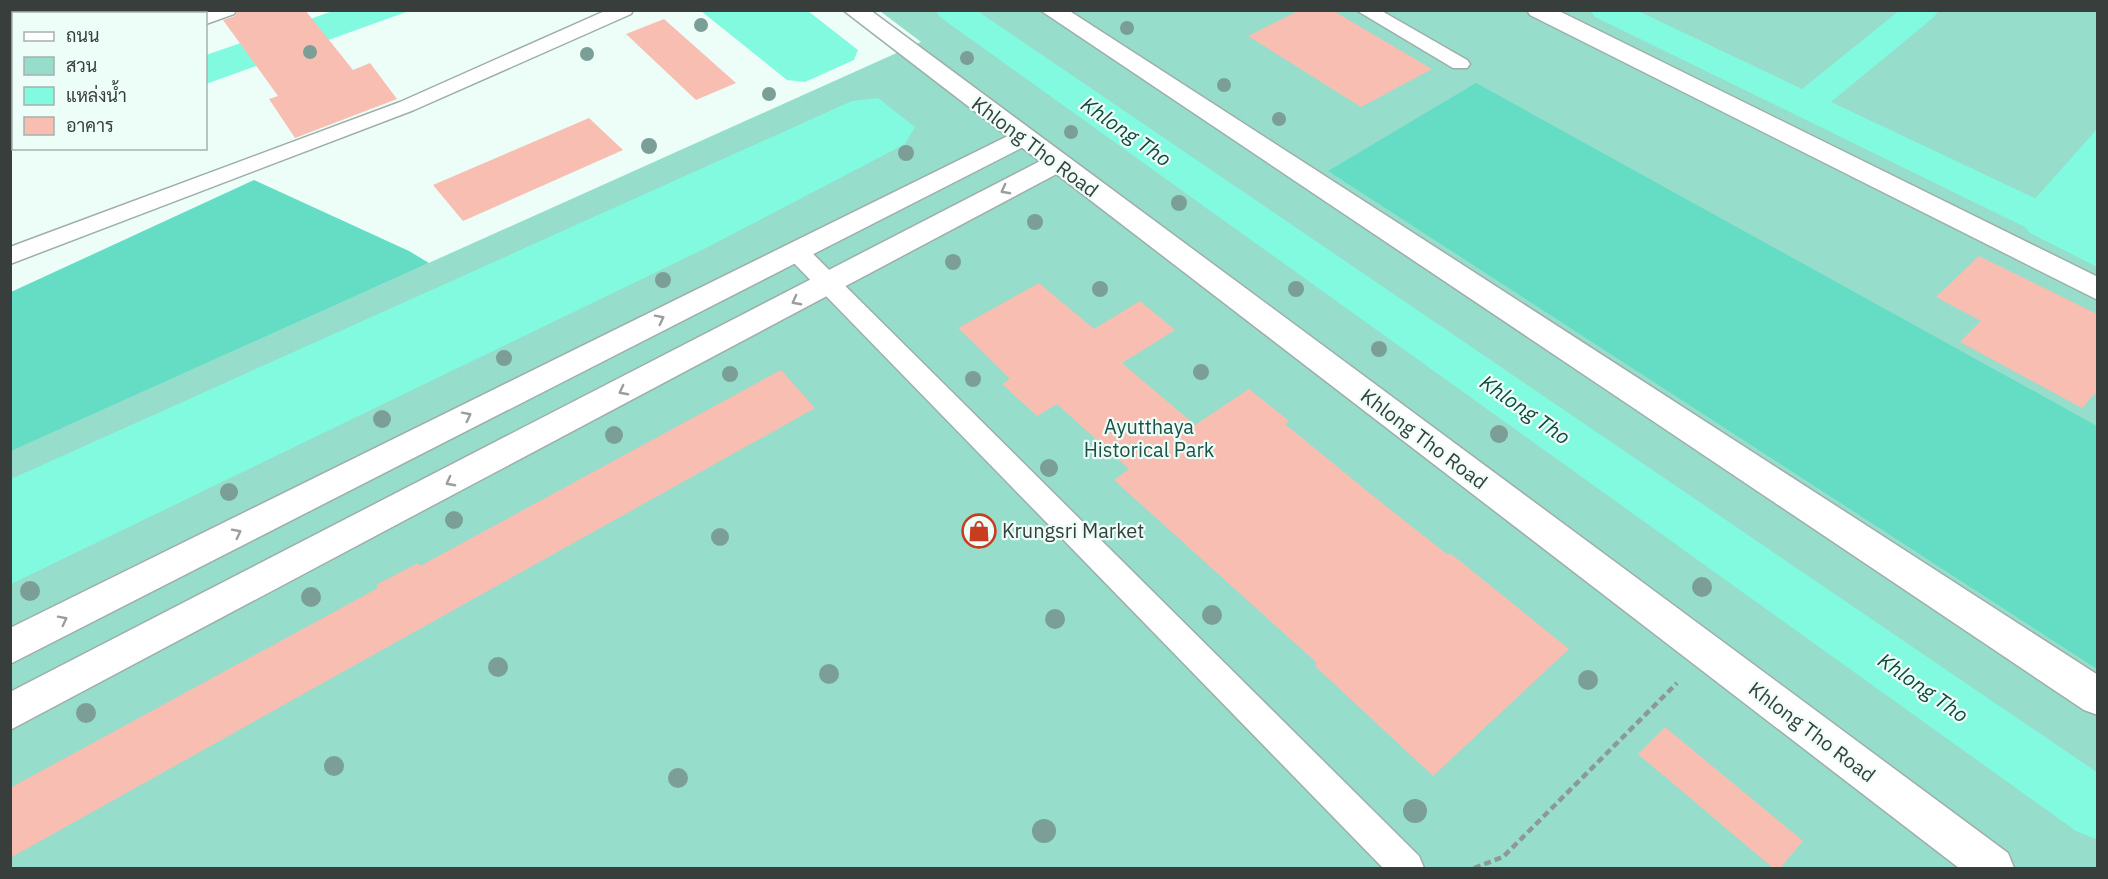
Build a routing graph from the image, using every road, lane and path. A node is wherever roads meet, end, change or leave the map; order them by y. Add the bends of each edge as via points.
1 (227, 10) edge
2 (624, 10) edge
3 (854, 10) edge
4 (1051, 10) edge
5 (1365, 10) edge
6 (1538, 10) edge
7 (207, 18) edge
8 (1460, 64) dead end
9 (1022, 137) junction
10 (1057, 164) junction
11 (796, 251) junction
12 (10, 256) edge
13 (828, 283) junction
14 (2097, 290) edge
15 (10, 647) edge
16 (1709, 654) junction
17 (2097, 697) edge
18 (10, 712) edge
19 (1407, 868) edge
20 (1474, 868) edge
21 (1994, 868) edge

1 - 7 lane
2 - 12 lane via 407,106
3 - 9 street, Khlong Tho Road
4 - 17 street
5 - 8 lane
6 - 14 street
9 - 10 street, Khlong Tho Road
9 - 11 street
10 -> 13 street
10 - 16 street, Khlong Tho Road
11 - 13 lane
15 -> 11 street
13 -> 18 street
13 - 19 lane
16 - 20 path via 1503,857
16 - 21 street, Khlong Tho Road

